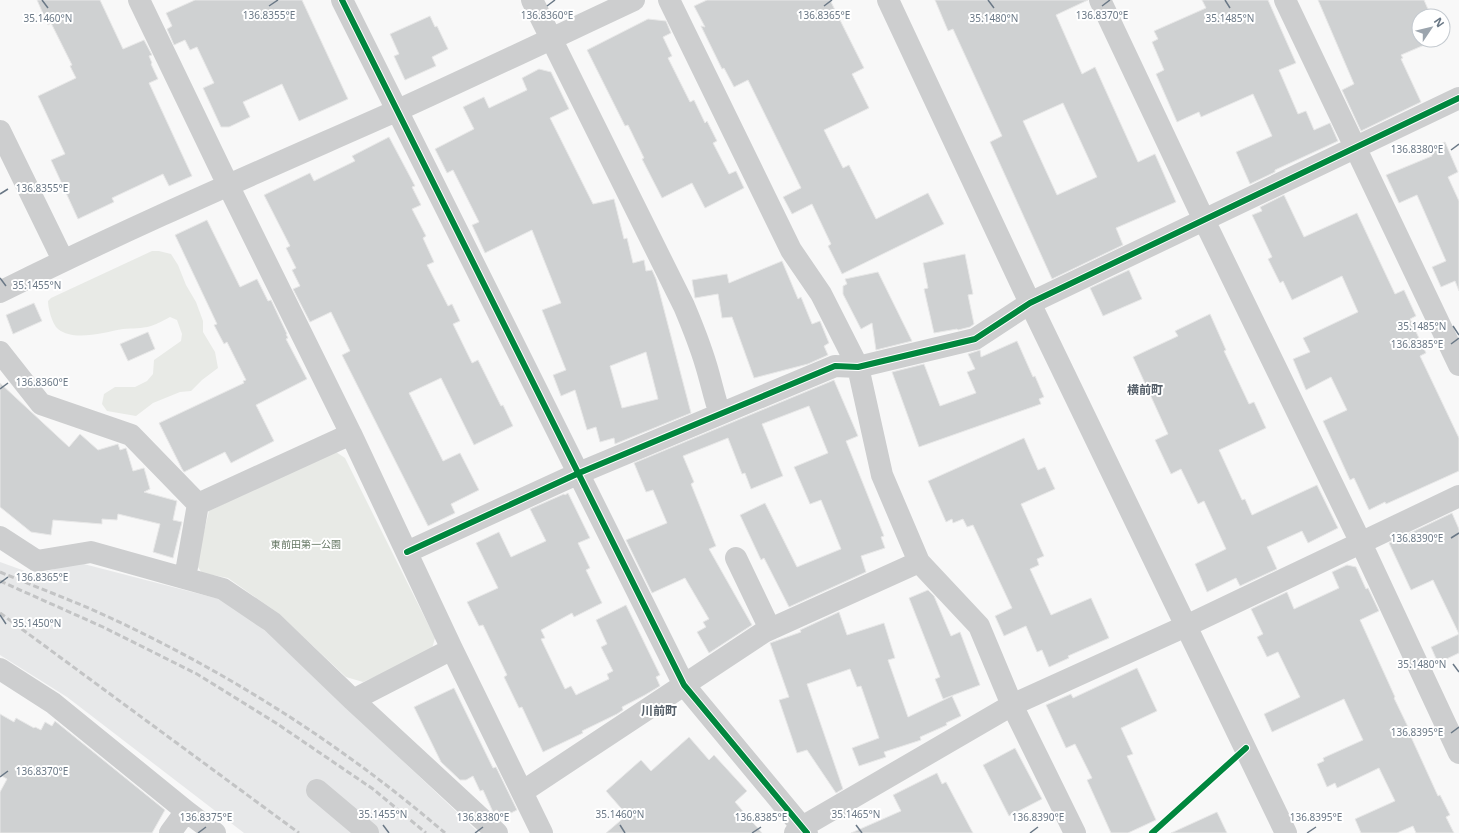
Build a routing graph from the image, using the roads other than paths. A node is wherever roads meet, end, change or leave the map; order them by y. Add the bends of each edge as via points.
1 (139, 0) edge
2 (342, 0) edge
3 (532, 0) edge
4 (634, 0) edge
5 (669, 0) edge
6 (888, 0) edge
7 (1100, 0) edge
8 (1285, 0) edge
9 (551, 39) junction
10 (1459, 98) edge
11 (396, 110) junction
12 (0, 132) edge
13 (1356, 147) junction
14 (228, 185) junction
15 (1204, 220) junction
16 (63, 260) junction
17 (0, 292) edge
18 (1030, 303) junction
19 (0, 352) edge
20 (1459, 365) edge
21 (858, 367) junction
22 (720, 414) junction
23 (351, 434) junction
24 (579, 474) junction
25 (1459, 496) edge
26 (198, 504) junction
27 (0, 537) edge
28 (1362, 543) junction
29 (407, 552) junction
30 (736, 558) dead end
31 (919, 562) junction
32 (185, 578) junction
33 (1186, 626) junction
34 (770, 630) junction
35 (452, 649) junction
36 (0, 669) edge
37 (684, 685) junction
38 (353, 700) junction
39 (1012, 705) junction
40 (1459, 752) edge
41 (317, 790) dead end
42 (522, 792) junction
43 (186, 811) junction
44 (801, 831) edge
45 (170, 833) edge
46 (215, 833) edge
47 (368, 833) edge
48 (496, 833) edge
49 (542, 833) edge
50 (1075, 833) edge
51 (1286, 833) edge

1 - 14 street
2 - 11 street
3 - 9 street
4 - 9 street
5 - 21 street via 790,250 821,294
6 - 18 street
7 - 15 street
8 - 13 street
9 - 11 street
9 - 22 street via 684,306 707,366
10 - 13 street
11 - 14 street
11 - 24 street
12 - 16 street
13 - 15 street
13 - 20 street
14 - 16 street
14 - 23 street
15 - 18 street
15 - 28 street
16 - 17 street
18 - 21 street via 975,339
18 - 33 street
19 - 26 street via 41,404 131,435
21 - 22 street via 835,366
21 - 31 street via 882,475
22 - 24 street
23 - 26 street
23 - 29 street
24 - 29 street
24 - 37 street
25 - 28 street
26 - 32 street
27 - 32 street via 37,561 91,552
28 - 33 street
28 - 40 street
29 - 35 street
30 - 34 street
31 - 34 street
31 - 39 street via 979,626
32 - 38 street via 223,589 272,622
33 - 39 street
33 - 51 street
34 - 37 street
35 - 38 street
35 - 42 street
36 - 43 street via 53,703
37 - 42 street
37 - 44 street
38 - 48 street
39 - 44 street
39 - 50 street
41 - 47 street
42 - 49 street
43 - 45 street
43 - 46 street

